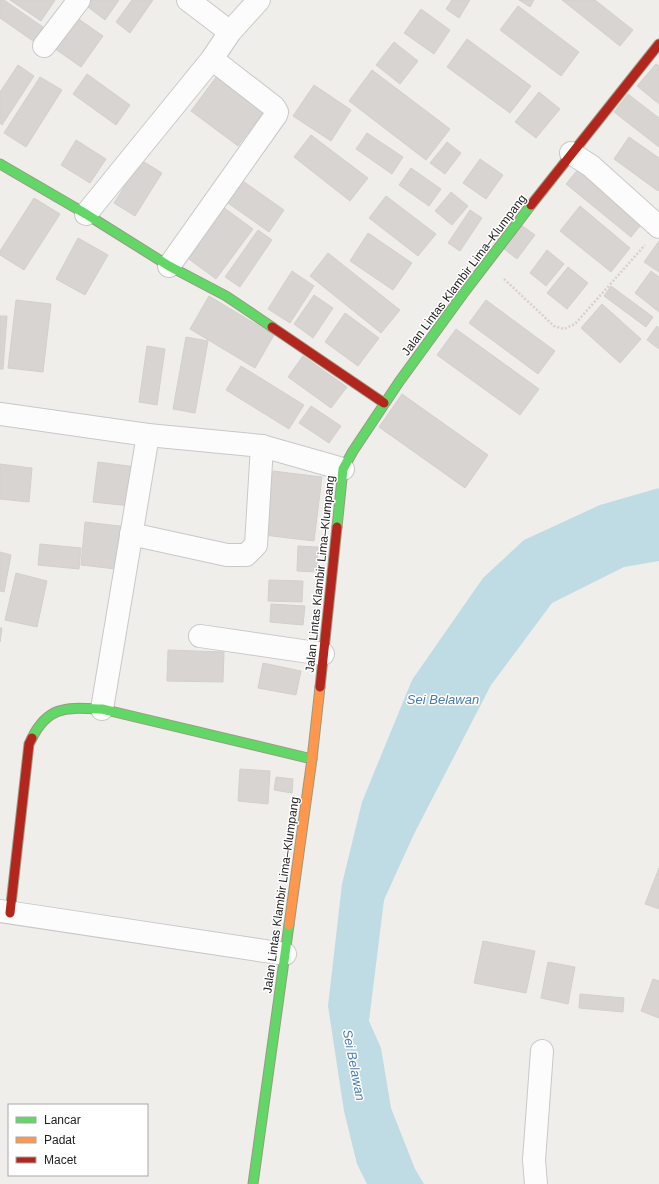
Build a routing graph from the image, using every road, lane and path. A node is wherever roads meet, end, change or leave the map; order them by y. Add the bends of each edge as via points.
1 (79, 0) edge
2 (188, 0) edge
3 (259, 0) edge
4 (230, 32) junction
5 (44, 46) dead end
6 (657, 51) edge
7 (212, 59) junction
8 (571, 153) junction
9 (0, 164) edge
10 (86, 214) junction
11 (654, 234) edge
12 (487, 262) junction
13 (169, 266) junction
14 (384, 403) junction
15 (0, 414) edge
16 (148, 435) junction
17 (262, 446) junction
18 (343, 468) junction
19 (131, 534) junction
20 (200, 636) dead end
21 (323, 654) junction
22 (102, 709) junction
23 (312, 759) junction
24 (5, 912) edge
25 (285, 954) junction
26 (542, 1051) dead end
27 (253, 1184) edge
28 (536, 1184) edge

1 - 5 street
2 - 4 street
3 - 4 street
4 - 7 street
6 - 8 main road, Jalan Lintas Klambir Lima–Klumpang
7 - 10 street
7 - 13 street via 277,112
8 - 11 street via 591,166
8 - 12 main road, Jalan Lintas Klambir Lima–Klumpang
9 - 10 main road
10 - 13 main road
11 - 12 path via 575,324 564,329 554,326
12 - 14 main road, Jalan Lintas Klambir Lima–Klumpang
13 - 14 main road via 226,296
14 - 18 main road, Jalan Lintas Klambir Lima–Klumpang via 355,445
15 - 16 street
16 - 17 street
16 - 19 street
17 - 18 street
17 - 19 street via 256,545 246,555 227,555
18 - 21 main road, Jalan Lintas Klambir Lima–Klumpang
19 - 22 street
20 - 21 street
21 - 23 main road, Jalan Lintas Klambir Lima–Klumpang
22 - 23 main road
22 - 24 main road via 67,708 55,711 44,719 34,732 29,744
23 - 25 main road, Jalan Lintas Klambir Lima–Klumpang
24 - 25 street
25 - 27 main road, Jalan Lintas Klambir Lima–Klumpang
26 - 28 street via 534,1160

